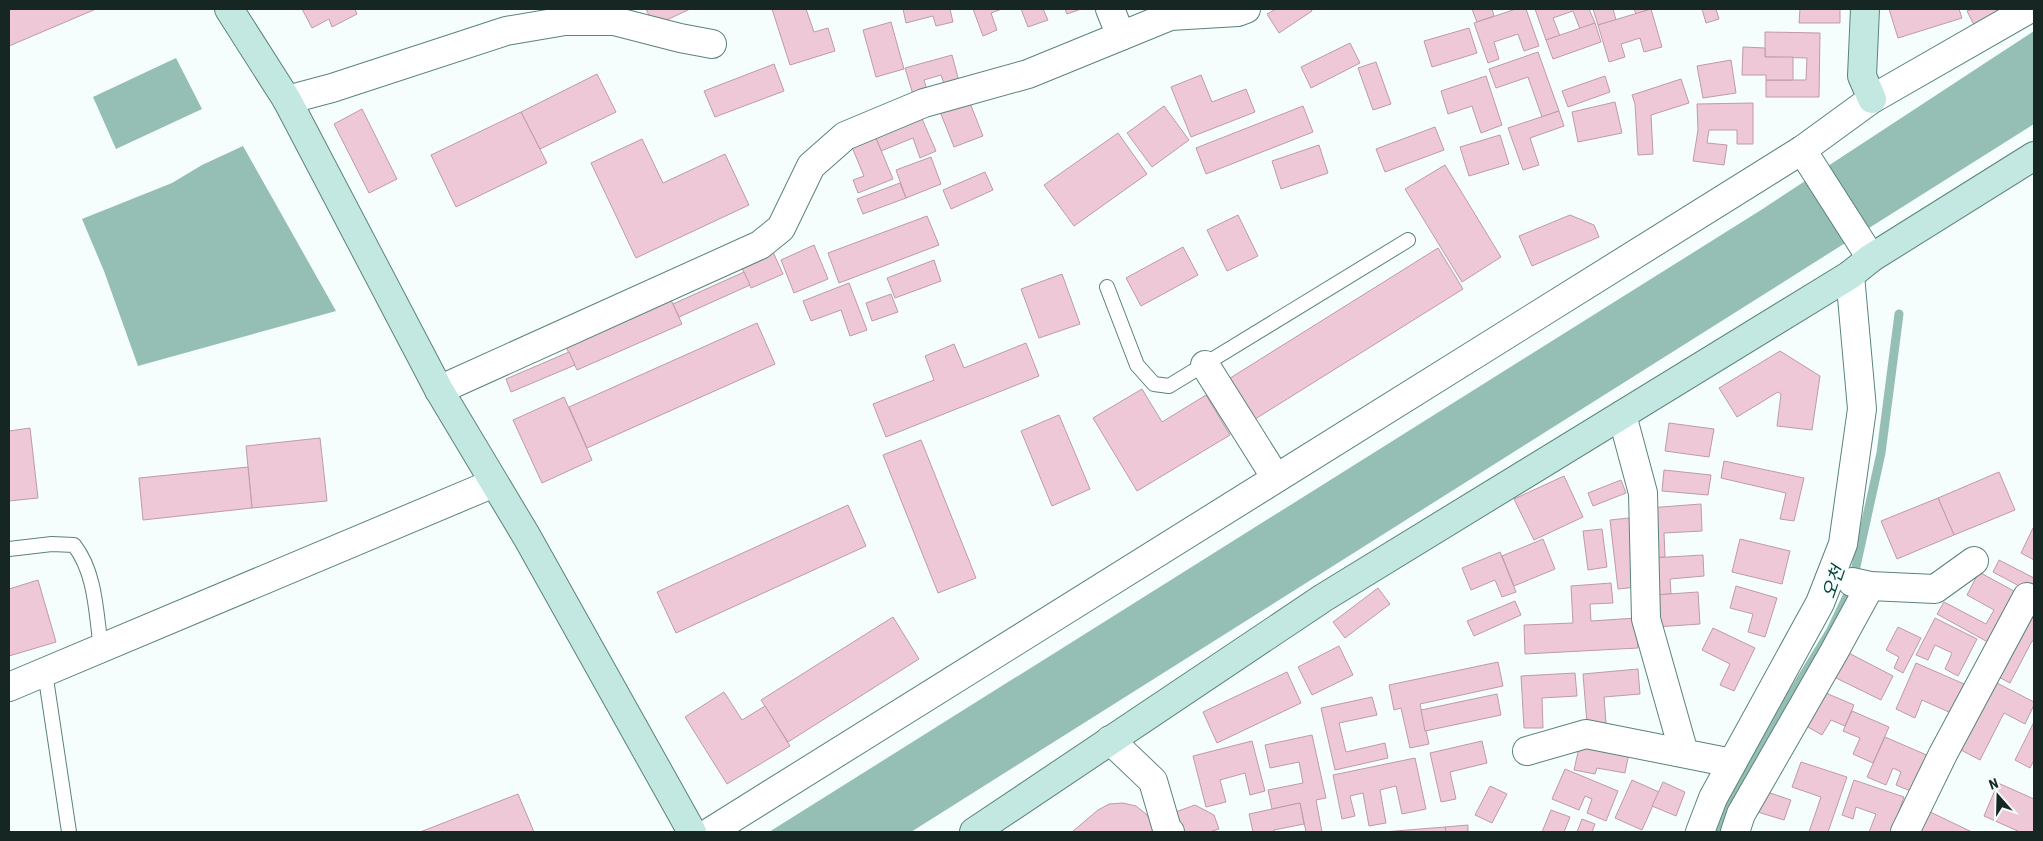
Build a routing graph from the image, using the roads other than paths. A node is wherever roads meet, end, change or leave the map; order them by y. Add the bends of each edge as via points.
1 (229, 9) edge
2 (1110, 9) edge
3 (1246, 9) edge
4 (1865, 9) edge
5 (2029, 9) edge
6 (1121, 36) junction
7 (712, 44) dead end
8 (1872, 99) junction
9 (287, 100) junction
10 (2034, 156) edge
11 (1808, 161) junction
12 (1408, 240) dead end
13 (1865, 249) junction
14 (1850, 275) junction
15 (1107, 287) dead end
16 (1205, 365) junction
17 (439, 390) junction
18 (1622, 415) junction
19 (1276, 478) junction
20 (494, 483) junction
21 (9, 549) edge
22 (1974, 561) dead end
23 (1852, 581) junction
24 (2027, 597) dead end
25 (101, 648) junction
26 (45, 672) junction
27 (9, 687) edge
28 (1110, 740) junction
29 (1527, 751) dead end
30 (1684, 753) junction
31 (1732, 763) junction
32 (69, 832) edge
33 (692, 832) edge
34 (710, 832) edge
35 (974, 832) edge
36 (1170, 832) edge
37 (1700, 832) edge
38 (1735, 832) edge
39 (1905, 832) edge

1 - 9 street
2 - 6 street
3 - 6 street via 1170,16
4 - 8 street via 1862,76
5 - 8 street
6 - 17 street via 1028,74 924,103 845,136 812,166 781,228 760,245
7 - 9 street via 614,22 565,21 506,31
8 - 11 street
9 - 17 street
10 - 13 street
11 - 13 street
11 - 19 street
12 - 16 lane
13 - 14 street
14 - 18 street
14 - 23 street via 1862,409 1843,544
15 - 16 lane via 1137,365 1154,384 1169,386
16 - 19 street
17 - 20 street
18 - 28 street via 1323,598
18 - 30 street via 1642,493 1646,620
19 - 34 street
20 - 25 street
20 - 33 street
21 - 25 lane via 74,545 89,572
22 - 23 street via 1935,588
23 - 31 street via 1820,603
23 - 38 street via 1834,652 1741,814
24 - 39 street
25 - 26 street
26 - 27 street
26 - 32 lane
28 - 35 street
28 - 36 street via 1153,781
29 - 30 street via 1586,734
30 - 31 street
31 - 37 street via 1713,798

